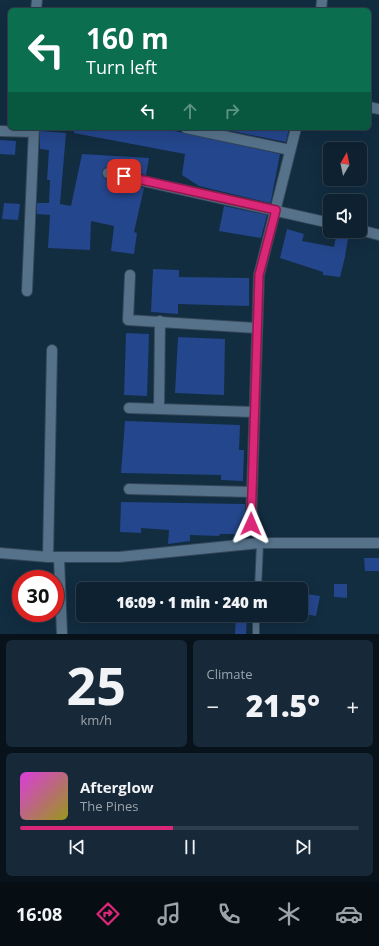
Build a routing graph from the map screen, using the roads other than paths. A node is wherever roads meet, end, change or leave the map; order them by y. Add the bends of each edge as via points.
1 (33, 130) edge
2 (195, 130) edge
3 (295, 130) edge
4 (0, 131) edge
5 (290, 150) junction
6 (108, 173) dead end
7 (276, 210) junction
8 (323, 221) edge
9 (367, 231) edge
10 (379, 234) edge
11 (130, 275) dead end
12 (27, 291) dead end
13 (160, 321) junction
14 (257, 328) junction
15 (52, 350) dead end
16 (129, 408) dead end
17 (160, 409) junction
18 (254, 412) junction
19 (129, 489) dead end
20 (252, 492) junction
21 (251, 524) dead end
22 (260, 543) junction
23 (379, 543) edge
24 (0, 553) edge
25 (48, 557) junction
26 (59, 558) junction
27 (258, 582) edge
28 (256, 622) edge
29 (62, 634) edge
30 (256, 634) edge

1 - 4 street
1 - 12 street
2 - 5 street
3 - 5 street
5 - 7 street
6 - 7 street
7 - 8 street
7 - 14 street via 259,275
9 - 10 street
11 - 13 street via 128,320
13 - 14 street
13 - 17 street
14 - 18 street
15 - 25 street
16 - 17 street
17 - 18 street
18 - 20 street
19 - 20 street
20 - 21 street
22 - 23 street
22 - 26 street via 119,557
22 - 27 lane
24 - 25 street
25 - 26 street
26 - 29 street
28 - 30 lane

